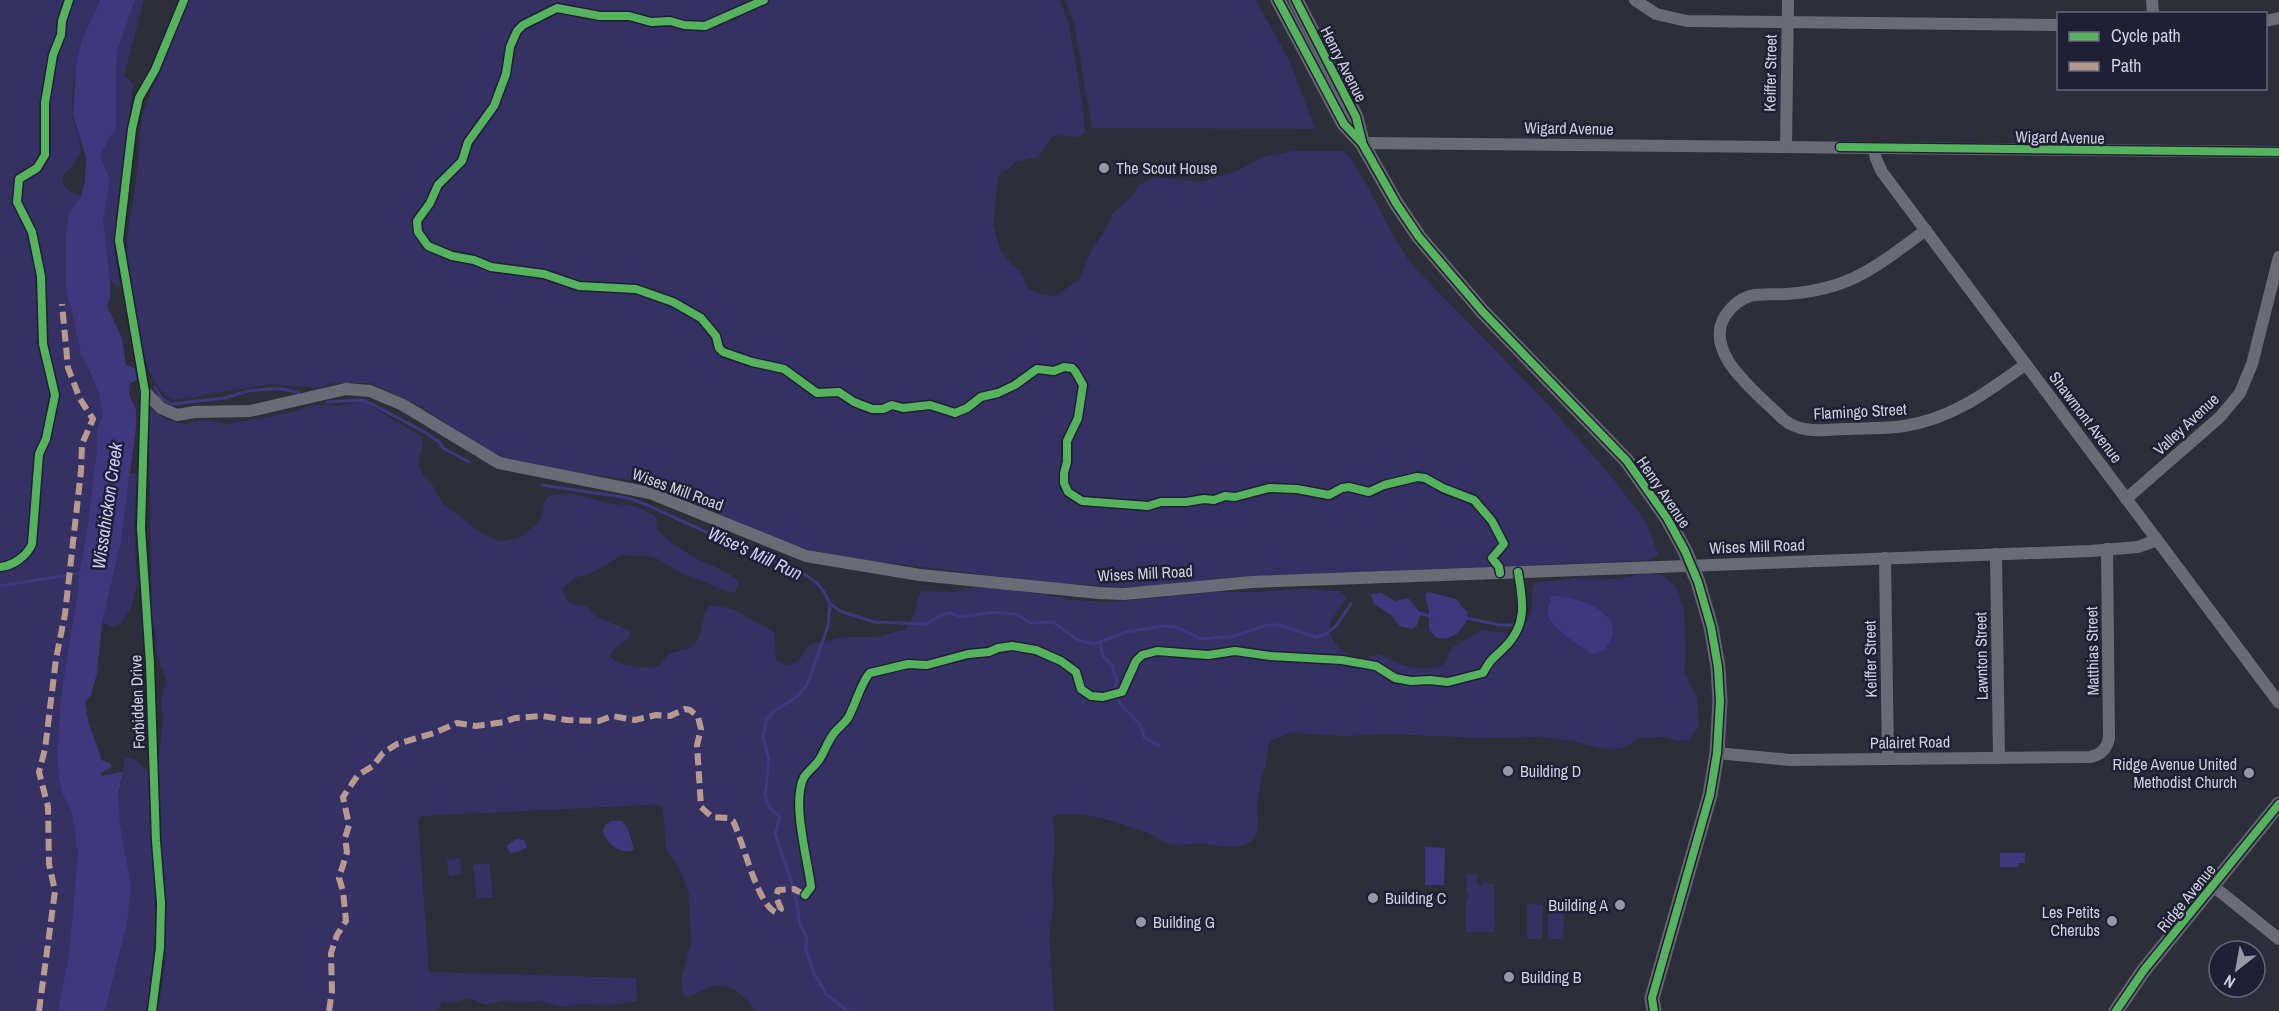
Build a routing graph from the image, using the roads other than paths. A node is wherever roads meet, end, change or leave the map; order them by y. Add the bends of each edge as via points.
1 (1278, 0) edge
2 (1296, 0) edge
3 (1635, 0) edge
4 (1788, 0) edge
5 (1787, 23) junction
6 (2057, 25) edge
7 (1362, 143) junction
8 (1786, 146) junction
9 (1874, 148) junction
10 (2279, 152) edge
11 (1926, 230) junction
12 (2279, 257) edge
13 (2026, 364) junction
14 (145, 392) dead end
15 (2127, 499) junction
16 (2157, 540) junction
17 (2107, 549) junction
18 (1996, 554) junction
19 (1885, 558) junction
20 (1692, 565) junction
21 (2279, 703) edge
22 (2103, 752) joint
23 (1717, 753) junction
24 (1999, 758) junction
25 (1888, 759) junction
26 (2279, 804) edge
27 (2213, 886) junction
28 (2279, 939) edge
29 (1653, 1004) edge
30 (1642, 1011) edge
31 (2116, 1011) edge

1 - 7 main road, Henry Avenue via 1344,124
2 - 7 main road, Henry Avenue via 1356,117
3 - 5 street via 1656,14 1677,20
4 - 5 street, Keiffer Street
5 - 6 street
5 - 8 street, Keiffer Street
7 - 8 street, Wigard Avenue
7 - 20 main road, Henry Avenue via 1396,203 1437,260 1641,478
8 - 9 street, Wigard Avenue
9 - 10 street, Wigard Avenue
9 - 11 street, Shawmont Avenue via 1882,171
11 - 13 street, Shawmont Avenue
11 - 13 street, Flamingo Street via 1876,267 1851,280 1806,292 1751,296 1737,303 1723,320 1719,333 1724,357 1783,419 1801,429 1897,427 1936,419 1973,402
12 - 15 street, Valley Avenue via 2252,364 2240,393 2220,417
13 - 15 street, Shawmont Avenue
14 - 20 street, Wises Mill Road via 161,408 177,415 242,412 335,391 370,391 403,405 499,463 639,490 806,555 928,576 1112,594 1252,582
15 - 16 street, Shawmont Avenue
16 - 17 street, Wises Mill Road via 2138,548
16 - 21 street, Shawmont Avenue
17 - 18 street, Wises Mill Road
17 - 22 street, Matthias Street via 2109,738
18 - 19 street, Wises Mill Road
18 - 24 street, Lawnton Street
19 - 20 street, Wises Mill Road
19 - 25 street, Keiffer Street
20 - 23 main road, Henry Avenue via 1718,667
22 - 24 street, Palairet Road via 2090,757
23 - 25 street, Palairet Road via 1790,760
23 - 29 main road, Henry Avenue via 1710,795
24 - 25 street, Palairet Road
26 - 27 main road, Ridge Avenue
27 - 28 street
27 - 31 main road, Ridge Avenue via 2144,970
29 - 30 main road, Henry Avenue

